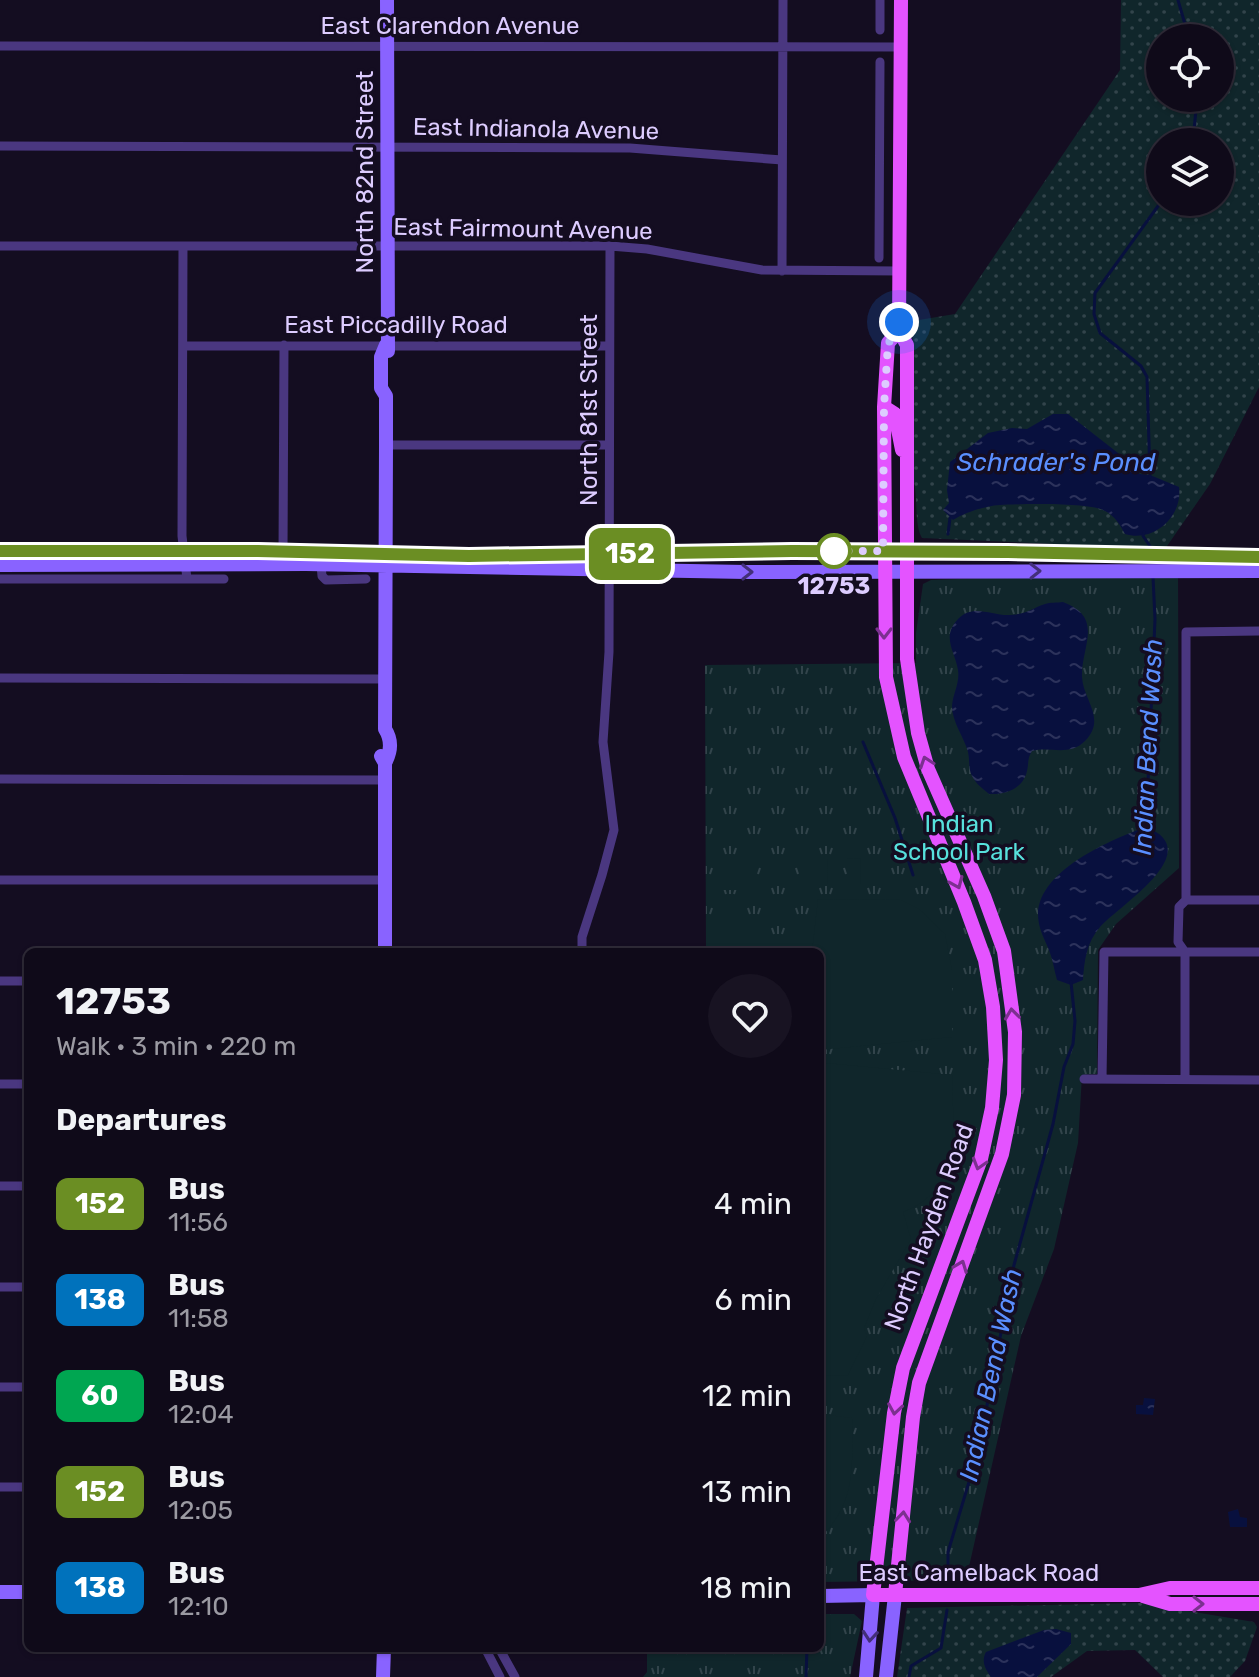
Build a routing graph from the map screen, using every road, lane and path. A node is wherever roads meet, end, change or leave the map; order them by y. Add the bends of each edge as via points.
1 (387, 0) edge
2 (783, 0) edge
3 (880, 0) edge
4 (901, 7) edge
5 (880, 14) junction
6 (880, 30) dead end
7 (0, 46) edge
8 (783, 46) junction
9 (387, 47) junction
10 (901, 47) junction
11 (880, 62) dead end
12 (880, 77) junction
13 (901, 77) junction
14 (0, 146) edge
15 (387, 147) junction
16 (782, 160) junction
17 (879, 242) junction
18 (900, 242) junction
19 (0, 246) edge
20 (183, 246) junction
21 (387, 246) junction
22 (610, 246) junction
23 (879, 258) dead end
24 (782, 271) junction
25 (900, 271) junction
26 (899, 331) junction
27 (284, 345) junction
28 (386, 345) junction
29 (184, 346) junction
30 (609, 346) junction
31 (884, 407) junction
32 (386, 445) junction
33 (609, 445) junction
34 (908, 470) junction
35 (0, 551) edge
36 (883, 551) junction
37 (908, 551) junction
38 (1259, 557) edge
39 (282, 558) junction
40 (386, 559) junction
41 (608, 562) junction
42 (1125, 562) junction
43 (1164, 562) junction
44 (0, 565) edge
45 (186, 565) junction
46 (321, 565) junction
47 (1259, 571) edge
48 (884, 572) junction
49 (908, 572) junction
50 (0, 579) edge
51 (224, 579) dead end
52 (366, 579) dead end
53 (1259, 631) edge
54 (0, 678) edge
55 (385, 679) junction
56 (0, 779) edge
57 (385, 780) junction
58 (0, 880) edge
59 (385, 880) junction
60 (1186, 900) junction
61 (1259, 900) edge
62 (385, 948) edge
63 (582, 948) edge
64 (1185, 952) junction
65 (1259, 952) edge
66 (0, 981) edge
67 (24, 981) edge
68 (1084, 1079) dead end
69 (1102, 1079) junction
70 (1185, 1079) junction
71 (1259, 1080) edge
72 (0, 1084) edge
73 (24, 1084) edge
74 (0, 1186) edge
75 (24, 1186) edge
76 (0, 1287) edge
77 (24, 1287) edge
78 (0, 1387) edge
79 (24, 1387) edge
80 (0, 1487) edge
81 (24, 1487) edge
82 (1259, 1588) edge
83 (0, 1592) edge
84 (24, 1592) edge
85 (873, 1595) junction
86 (895, 1595) junction
87 (1139, 1595) junction
88 (824, 1596) edge
89 (1259, 1604) edge
90 (384, 1652) edge
91 (487, 1652) edge
92 (501, 1652) edge
93 (383, 1677) edge
94 (500, 1677) edge
95 (515, 1677) edge
96 (866, 1677) edge
97 (886, 1677) edge

1 - 9 main road, North 82nd Street
2 - 8 street
3 - 5 street
4 - 5 street, North Hayden Road
4 - 10 main road, North Hayden Road
5 - 6 street
7 - 9 street, East Clarendon Avenue
8 - 9 street, East Clarendon Avenue
8 - 10 street, East Clarendon Avenue
8 - 16 street
9 - 15 main road, North 82nd Street
10 - 13 main road, North Hayden Road
11 - 12 street
12 - 13 street
12 - 17 street
13 - 18 main road, North Hayden Road
14 - 15 street, East Indianola Avenue
15 - 16 street, East Indianola Avenue via 630,148
15 - 21 main road, North 82nd Street
16 - 24 street
17 - 18 street
17 - 23 street
18 - 25 main road, North Hayden Road
19 - 20 street, East Fairmount Avenue
20 - 21 street, East Fairmount Avenue
20 - 29 street
21 - 22 street, East Fairmount Avenue
21 - 28 main road, North 82nd Street
22 - 24 street, East Fairmount Avenue
22 - 30 street, North 81st Street
24 - 25 street, East Fairmount Avenue
25 - 26 main road, North Hayden Road
26 - 31 main road, North Hayden Road via 888,343
26 - 34 main road, North Hayden Road via 907,345
27 - 28 street, East Piccadilly Road
27 - 29 street, East Piccadilly Road
27 - 39 street
28 - 30 street, East Piccadilly Road
28 - 32 main road, North 82nd Street via 381,357
29 - 45 street
30 - 33 street, North 81st Street
31 - 34 main road via 895,414
31 - 36 main road, North Hayden Road
32 - 33 street
32 - 40 main road, North 82nd Street
33 - 41 street, North 81st Street
34 - 37 main road, North Hayden Road
35 - 45 main road
36 - 37 main road
36 - 41 main road
36 - 48 main road, North Hayden Road
37 - 42 main road
37 - 49 main road, North Hayden Road
38 - 43 main road
39 - 40 main road
39 - 45 main road
39 - 46 main road
40 - 41 main road via 469,556
40 - 46 main road
40 - 55 main road, North 82nd Street
41 -> 48 main road via 733,572
41 - 63 street, North 81st Street via 603,742 614,830
42 - 43 main road
49 -> 42 main road
43 - 47 main road
44 - 45 main road
45 - 50 street
45 - 51 street
46 - 52 street via 326,580
48 - 49 main road
48 -> 85 main road, North Hayden Road via 886,677 897,733 979,942 991,992 996,1060 981,1159 903,1368
86 -> 49 main road, North Hayden Road via 919,1383 997,1170 1014,1095 1015,1064 1004,951 918,733 907,659
53 - 60 street via 1186,632
54 - 55 street
55 - 57 main road, North 82nd Street via 390,755
56 - 57 street
57 - 59 main road, North 82nd Street
58 - 59 street
59 - 62 main road, North 82nd Street
60 - 61 street
60 - 64 street via 1179,907 1178,942
64 - 65 street
64 - 69 street via 1104,952
64 - 70 street
66 - 67 street
68 - 69 street
69 - 70 street
70 - 71 street
72 - 73 street
74 - 75 street
76 - 77 street
78 - 79 street
80 - 81 street
82 - 87 main road, East Camelback Road via 1170,1588
83 - 84 main road
85 - 86 main road, East Camelback Road
85 - 88 main road, East Camelback Road
85 -> 96 main road, North Hayden Road
86 - 87 main road, East Camelback Road
86 - 97 main road, North Hayden Road
87 -> 89 main road, East Camelback Road via 1170,1604
90 - 93 main road
91 - 94 street
92 - 95 street

